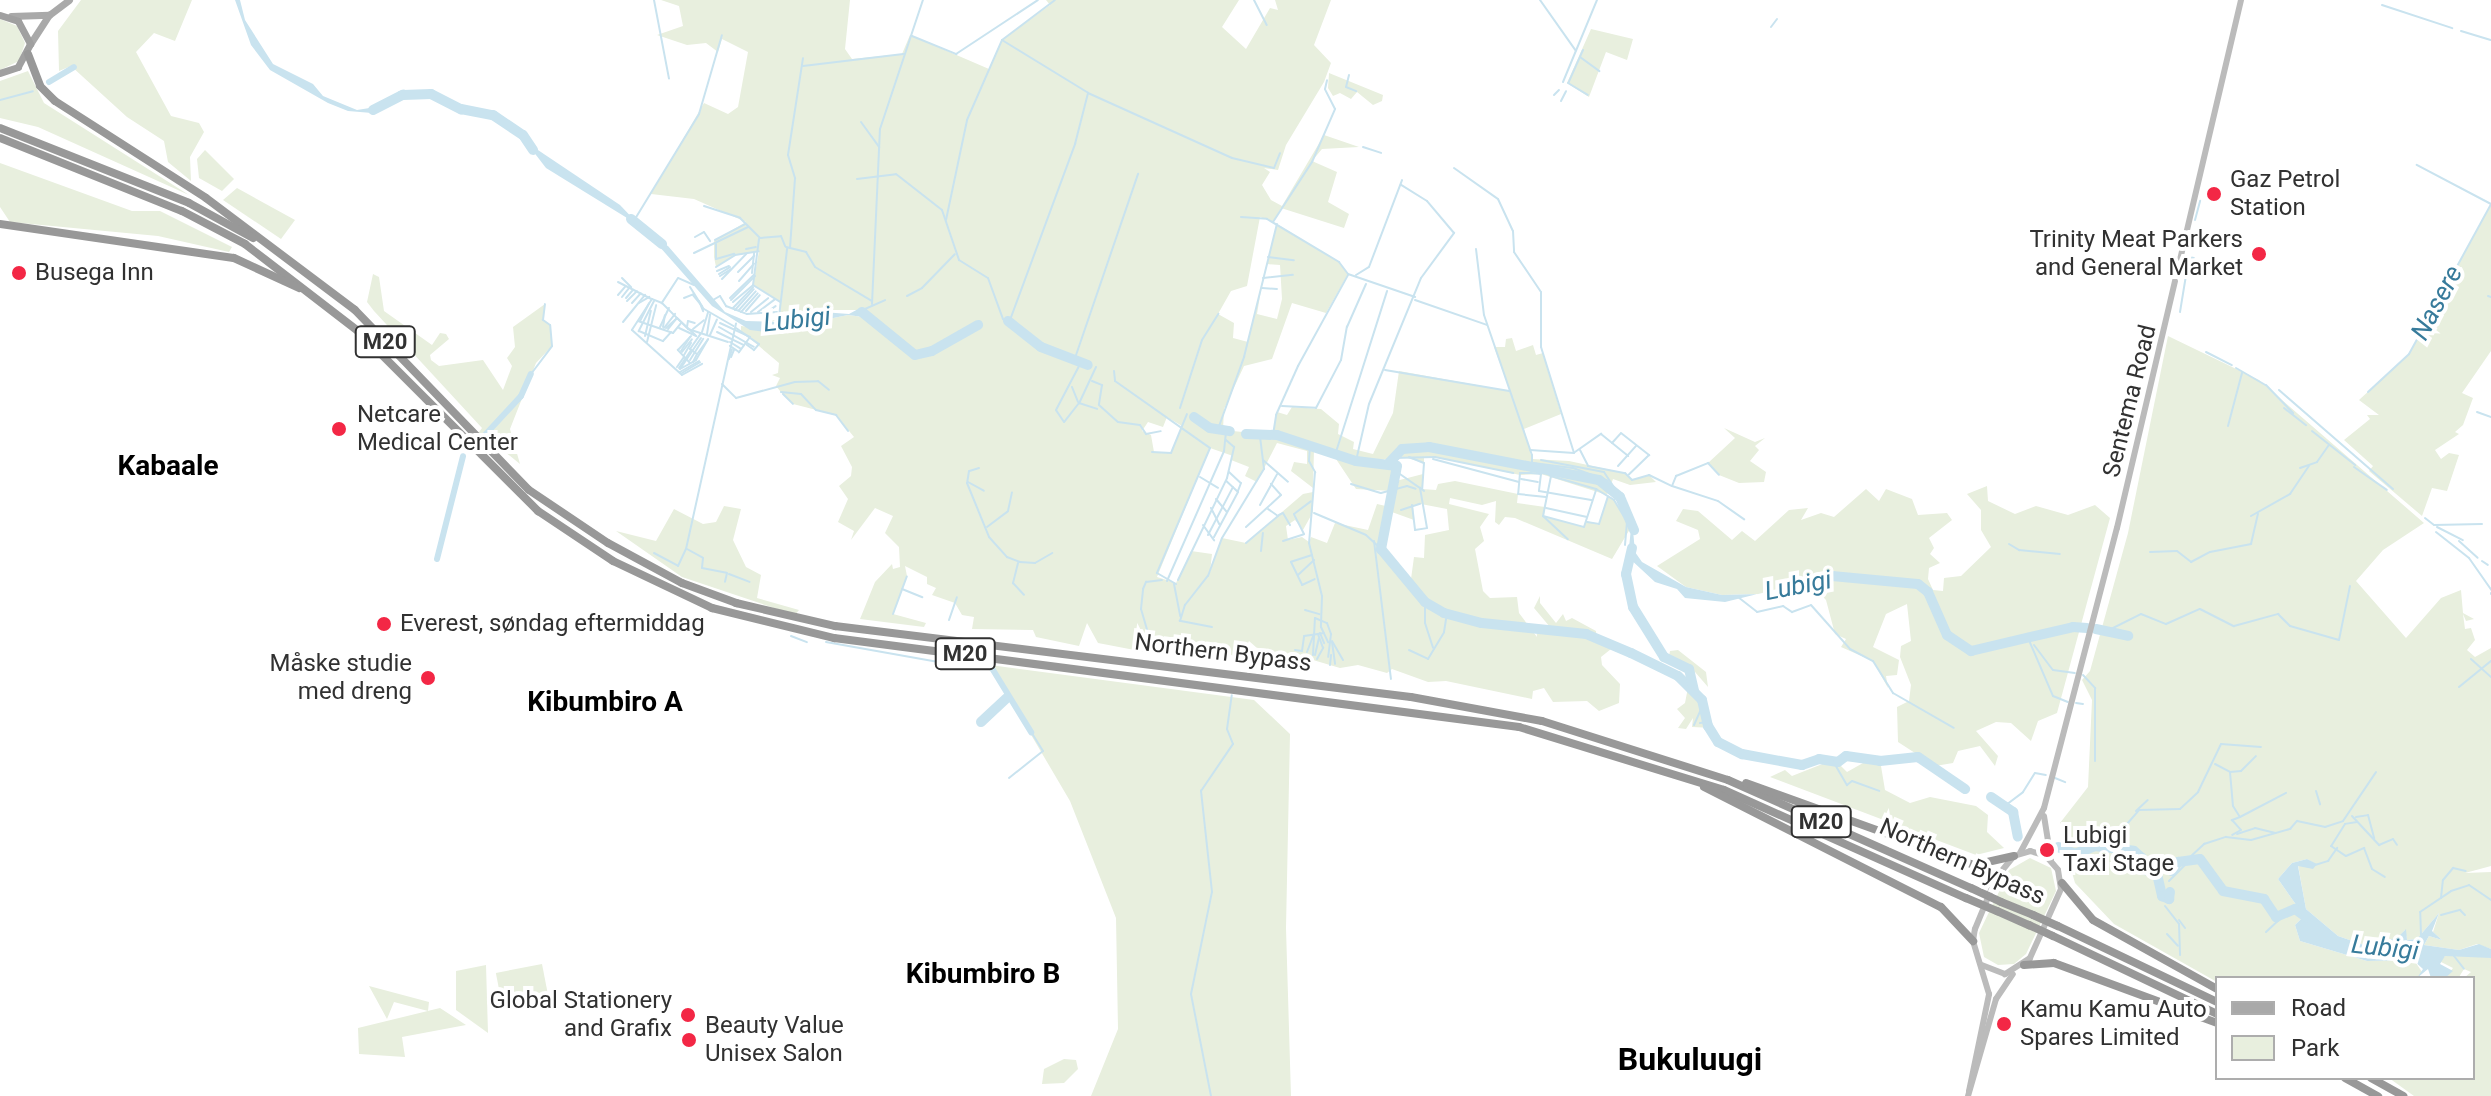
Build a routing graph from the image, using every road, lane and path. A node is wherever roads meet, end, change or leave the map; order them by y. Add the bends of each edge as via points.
1 (69, 0) edge
2 (2241, 0) edge
3 (0, 15) edge
4 (49, 15) junction
5 (11, 16) junction
6 (30, 44) junction
7 (28, 54) junction
8 (0, 73) edge
9 (1, 132) edge
10 (0, 224) edge
11 (292, 260) junction
12 (358, 331) junction
13 (1669, 758) junction
14 (1668, 769) junction
15 (2044, 808) junction
16 (2017, 854) junction
17 (2052, 861) junction
18 (2062, 883) junction
19 (1973, 941) junction
20 (1982, 965) junction
21 (2021, 967) junction
22 (2215, 988) edge
23 (2215, 1001) edge
24 (2215, 1013) edge
25 (2215, 1022) edge
26 (2349, 1080) edge
27 (2375, 1080) edge
28 (1968, 1094) edge
29 (2378, 1096) edge
30 (2403, 1096) edge

1 - 4 main road
2 - 15 main road, Sentema Road via 2177,283
3 - 5 highway
4 - 5 main road
4 - 6 main road
5 - 6 highway via 24,27
6 - 7 highway
7 - 8 highway via 18,67
7 - 11 highway via 40,86 55,101
9 - 11 highway via 189,203
9 - 12 highway via 245,244
10 - 12 highway via 234,258 304,290
11 - 13 highway, Northern Bypass / M20 via 355,310 529,490 621,550 736,603 835,626 1451,703 1542,721
12 - 14 highway, Northern Bypass / M20 via 494,473 538,511 613,561 727,613 834,638 1504,724
13 - 16 highway via 1865,822 1974,865
13 - 23 highway, Northern Bypass / M20, bridge via 2058,926
14 - 19 highway via 1941,907
14 - 24 highway, Northern Bypass / M20, bridge via 2029,925
15 - 16 main road, Sentema Road
15 - 17 main road, Sentema Road via 2045,842
16 - 17 main road via 2039,853
16 - 19 main road, Sentema Road via 1996,878
17 - 18 main road, Sentema Road
18 - 21 main road
18 - 22 highway via 2093,920
19 - 20 main road
20 - 21 main road via 1995,973
20 - 28 main road via 1988,1007
21 - 25 highway via 2054,963
21 - 28 main road via 2001,987
26 - 29 highway
27 - 30 highway

